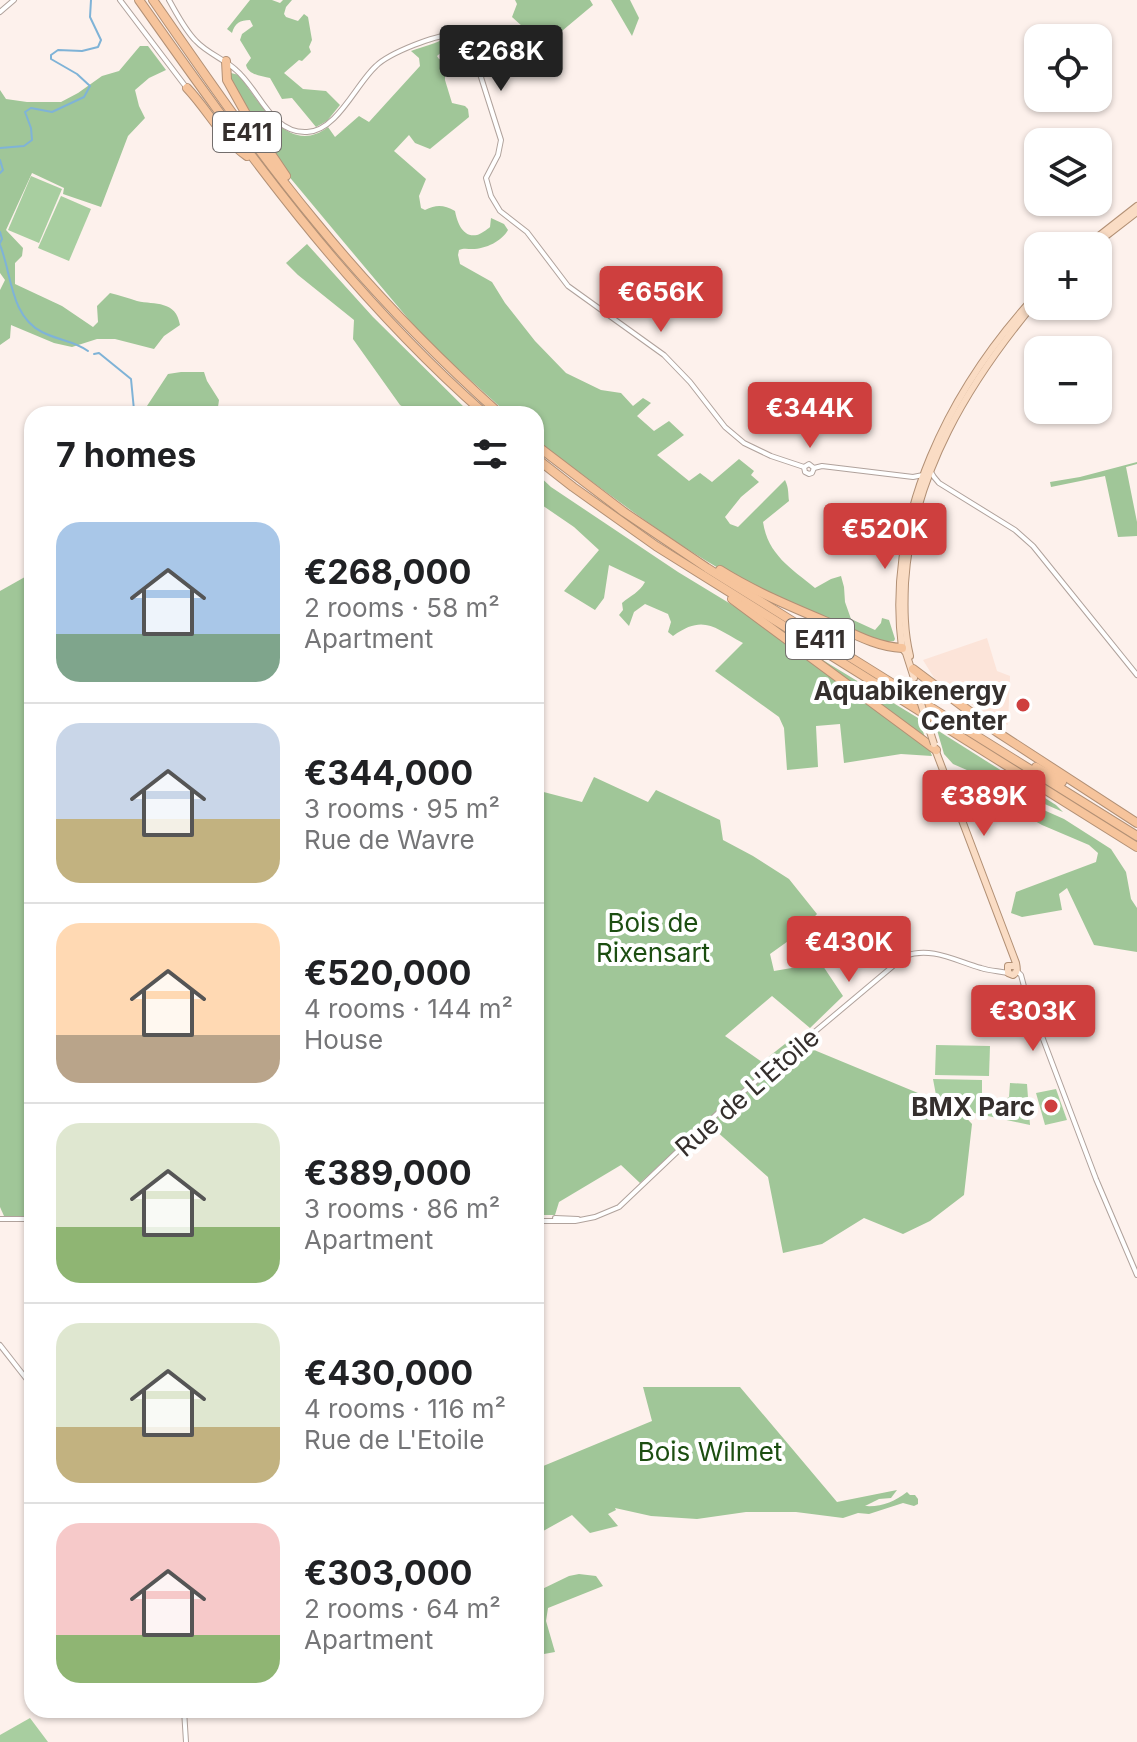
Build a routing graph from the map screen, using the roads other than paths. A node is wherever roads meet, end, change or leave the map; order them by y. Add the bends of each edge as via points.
1 (14, 0) edge
2 (120, 0) edge
3 (139, 0) edge
4 (153, 0) edge
5 (169, 0) edge
6 (0, 12) edge
7 (226, 61) joint
8 (231, 71) junction
9 (187, 88) joint
10 (253, 159) junction
11 (1137, 209) edge
12 (1105, 232) edge
13 (1110, 232) edge
14 (347, 260) junction
15 (1024, 309) edge
16 (1024, 316) edge
17 (476, 406) edge
18 (492, 406) edge
19 (544, 451) edge
20 (544, 464) edge
21 (930, 469) junction
22 (925, 476) junction
23 (913, 477) junction
24 (939, 483) junction
25 (920, 489) junction
26 (707, 568) junction
27 (723, 589) junction
28 (902, 598) junction
29 (900, 636) junction
30 (889, 648) junction
31 (902, 648) junction
32 (1137, 675) edge
33 (917, 679) junction
34 (935, 747) junction
35 (1021, 764) junction
36 (1112, 808) junction
37 (1124, 815) junction
38 (1137, 816) edge
39 (1137, 823) edge
40 (1137, 836) edge
41 (1137, 850) edge
42 (1012, 969) junction
43 (0, 1219) edge
44 (24, 1219) edge
45 (544, 1220) edge
46 (1137, 1275) edge
47 (0, 1345) edge
48 (24, 1376) edge
49 (185, 1718) edge
50 (186, 1742) edge

1 - 6 street
2 - 9 street
3 - 10 highway, E411
4 - 14 highway, E411 via 260,151
5 - 7 street via 192,37
7 - 8 highway
8 - 14 highway via 227,80 262,142 346,251
8 - 23 street via 249,82 281,125 310,132 331,121 382,61 440,37 459,38 473,52 501,140 486,178 491,196 568,286 672,362 734,435 757,450 804,467 809,474 822,466
9 - 10 highway via 223,134
10 - 17 highway, E411 via 346,276
11 - 12 main road
11 - 13 main road
14 - 18 highway, E411
15 - 22 main road via 975,373
16 - 21 main road via 979,376
19 - 26 highway, E411
20 - 27 highway, E411
21 - 22 main road
21 - 24 street
22 - 23 street
22 - 25 main road
23 - 25 street
24 - 25 street
24 - 32 street via 1015,530 1039,552
25 - 28 main road via 904,547
26 - 30 highway
26 - 35 highway, E411
27 - 34 highway via 735,603
27 - 41 highway, E411
28 - 29 main road
28 - 33 main road
29 - 30 highway
29 - 31 main road
30 - 31 highway
31 - 33 main road
33 - 34 main road, bridge
33 - 36 highway
34 - 42 main road via 1012,955
35 - 36 highway
35 - 40 highway, E411
36 - 37 highway
37 - 38 highway
37 - 39 highway
42 - 45 street, Rue de L'Etoile via 985,970 931,952 905,956 718,1113 627,1201 585,1219
42 - 46 street via 1021,975
43 - 44 street
47 - 48 street
49 - 50 street

